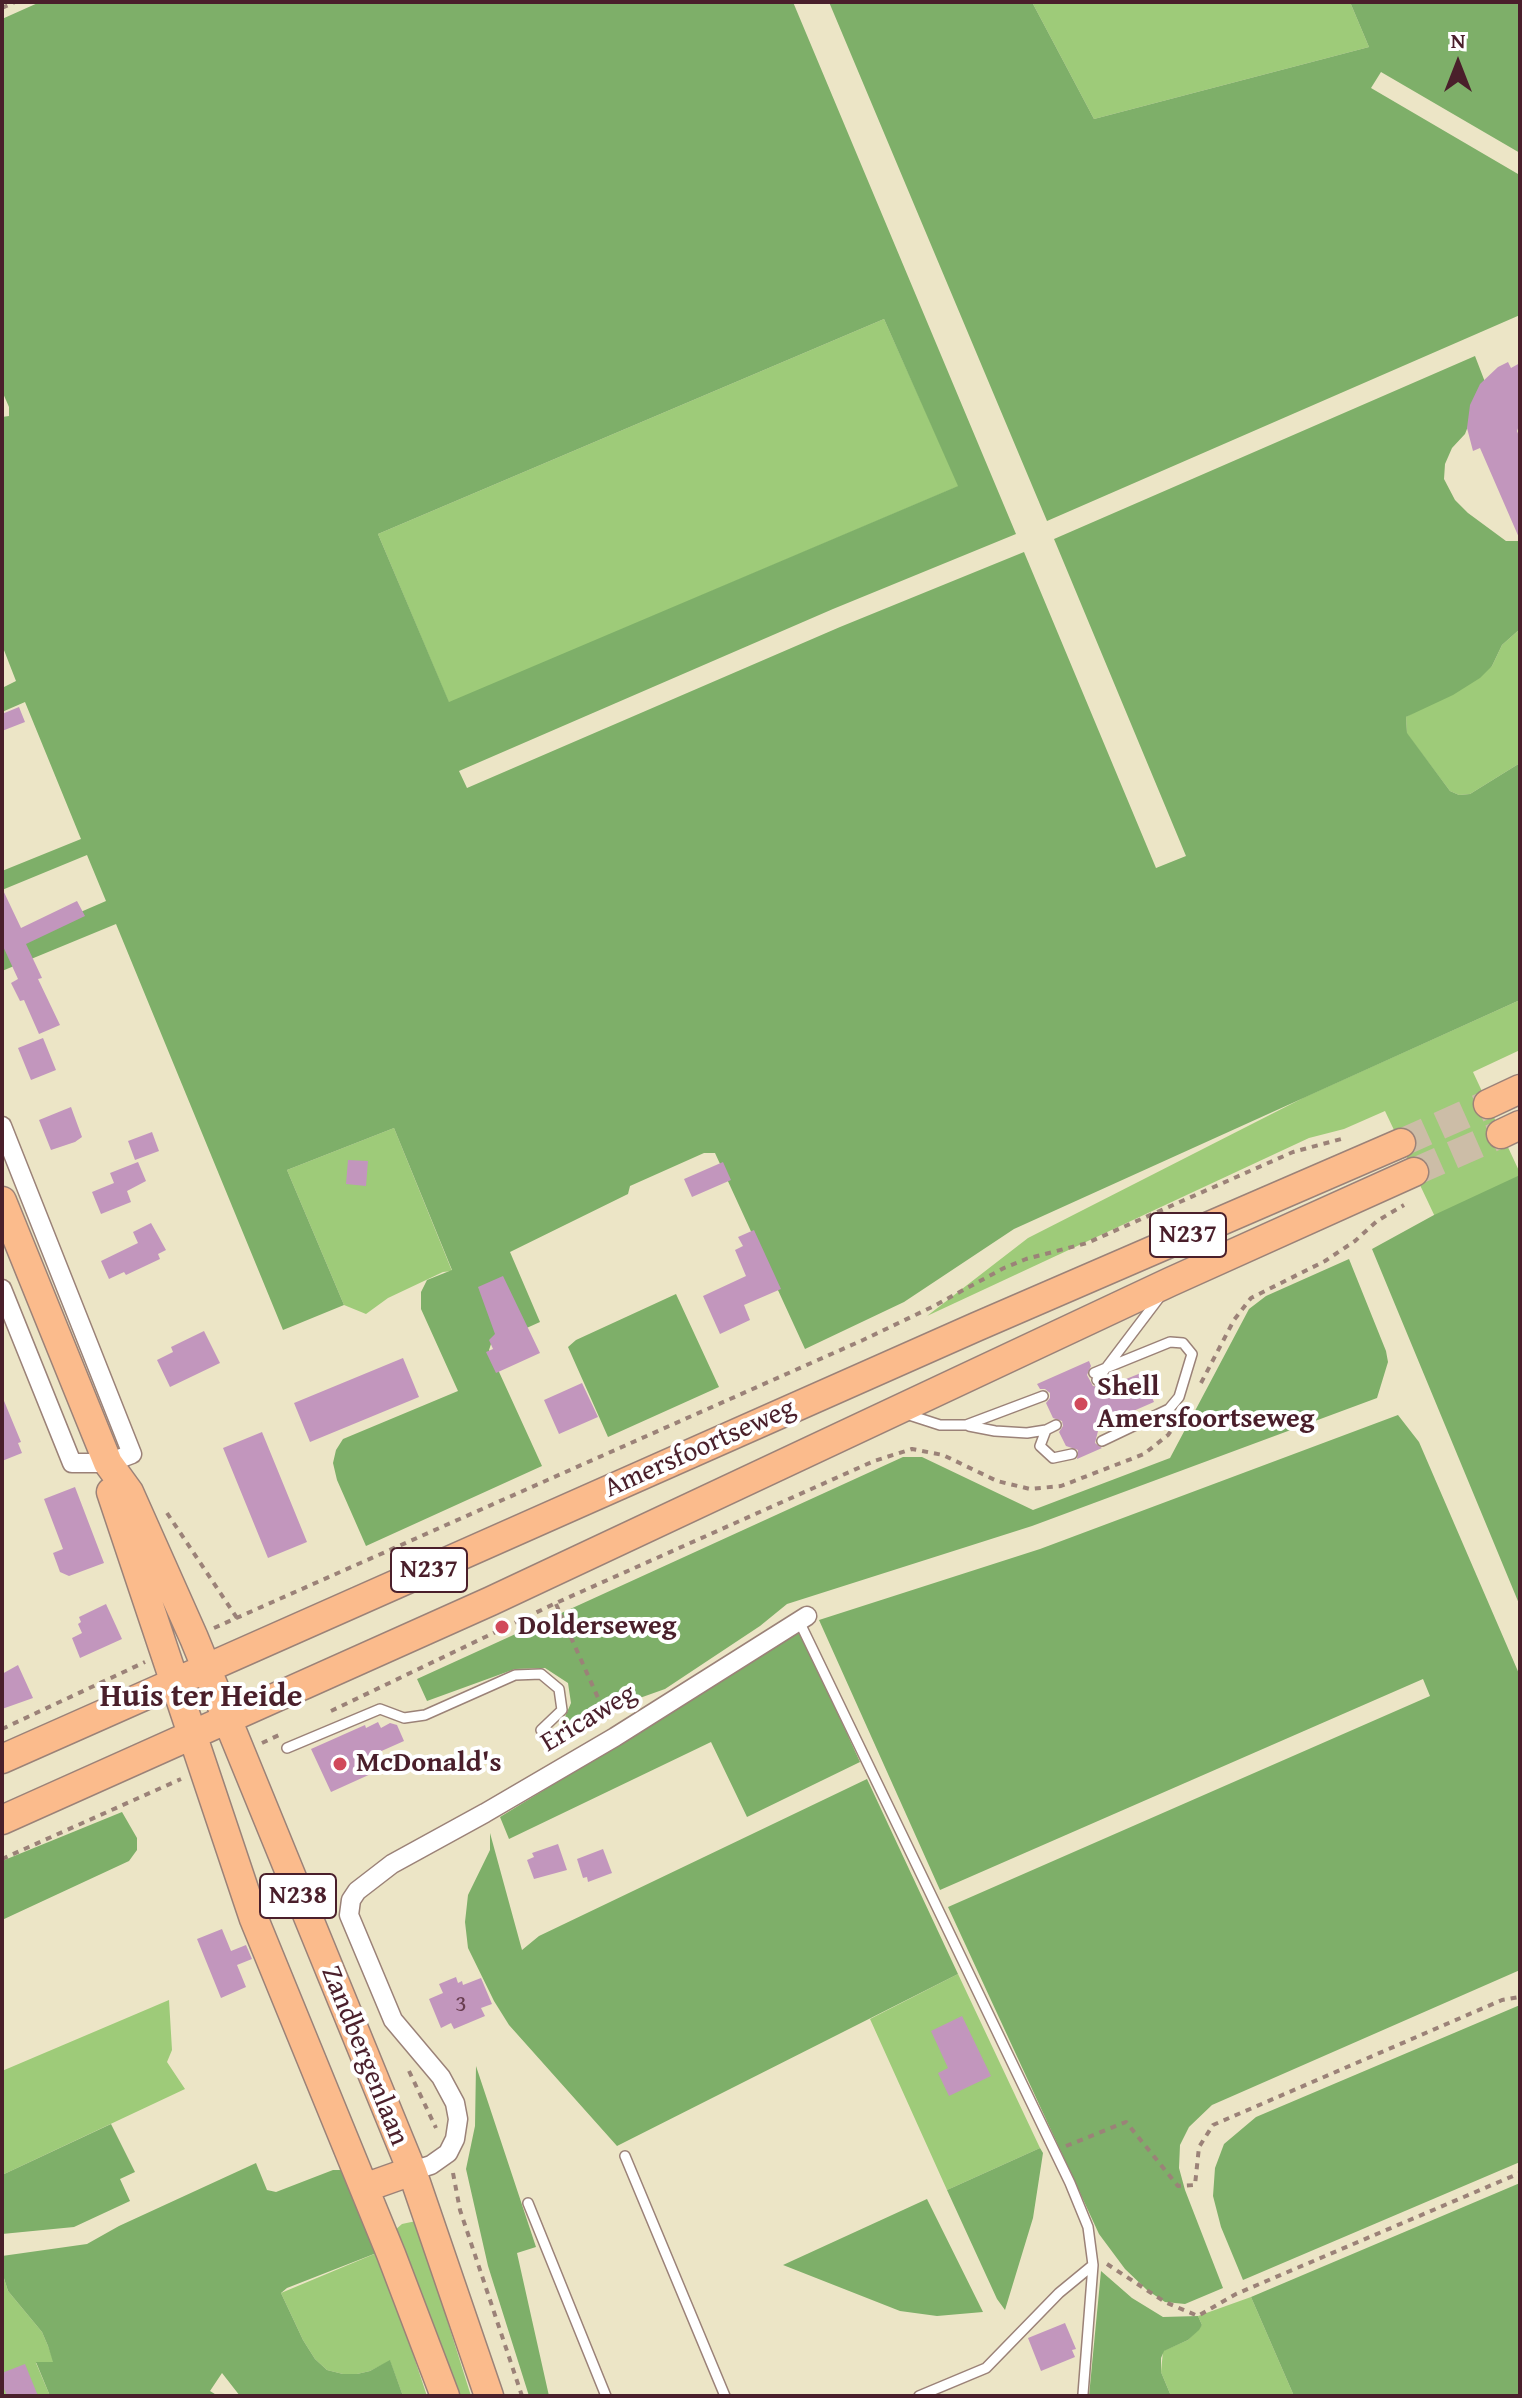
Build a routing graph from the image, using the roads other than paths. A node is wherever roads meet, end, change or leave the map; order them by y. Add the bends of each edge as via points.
1 (1520, 1089) edge
2 (1488, 1104) tunnel mouth
3 (2, 1126) edge
4 (1401, 1143) tunnel mouth
5 (1414, 1172) tunnel mouth
6 (2, 1201) edge
7 (1170, 1282) junction
8 (2, 1289) edge
9 (1106, 1368) junction
10 (1096, 1377) dead end
11 (1043, 1396) dead end
12 (895, 1411) junction
13 (966, 1425) junction
14 (1102, 1441) dead end
15 (1072, 1454) dead end
16 (108, 1463) junction
17 (803, 1618) joint
18 (207, 1670) junction
19 (175, 1683) junction
20 (226, 1720) junction
21 (541, 1730) dead end
22 (192, 1735) junction
23 (287, 1748) dead end
24 (2, 1759) edge
25 (2, 1820) edge
26 (625, 2156) dead end
27 (412, 2171) junction
28 (364, 2188) junction
29 (528, 2203) dead end
30 (1093, 2265) junction
31 (1083, 2394) edge
32 (445, 2396) edge
33 (489, 2396) edge
34 (606, 2396) edge
35 (725, 2396) edge
36 (919, 2396) edge

1 - 2 main road
3 - 16 street via 132,1454
4 - 18 main road, Amersfoortseweg / N237
5 - 7 main road, Amersfoortseweg / N237
6 - 16 main road, N238
7 - 9 lane, Amersfoortseweg
7 - 12 main road, Amersfoortseweg / N237
8 - 16 street via 72,1463
9 - 10 lane
9 - 14 lane via 1170,1342 1183,1343 1192,1354 1179,1397 1169,1409
11 - 13 lane
12 - 13 lane via 940,1425
12 - 20 main road, Amersfoortseweg / N237
13 - 15 lane via 1011,1432 1051,1427 1040,1446 1053,1458
16 - 18 main road, N238 via 129,1492
16 - 19 main road, N238 via 109,1486
17 - 27 street, Ericaweg via 615,1737 392,1864 364,1883 351,1900 349,1915 393,2020 441,2077 455,2103 458,2119 448,2153
17 - 30 lane via 1054,2150 1088,2227
18 - 19 main road, Amersfoortseweg / N237
18 - 20 main road, N238
19 - 22 main road, N238
19 - 24 main road, Amersfoortseweg / N237
20 - 22 main road, Amersfoortseweg / N237
20 - 27 main road, Zandbergenlaan / N238
21 - 23 lane via 562,1710 559,1689 541,1674 515,1675 425,1715 404,1718 380,1709
22 - 25 main road, Amersfoortseweg / N237
22 - 28 main road, Zandbergenlaan / N238 via 254,1919
26 - 35 lane
27 - 28 main road
27 - 33 main road, Zandbergenlaan / N238
28 - 32 main road, Zandbergenlaan / N238
29 - 34 lane
30 - 31 lane
30 - 36 lane via 986,2368

